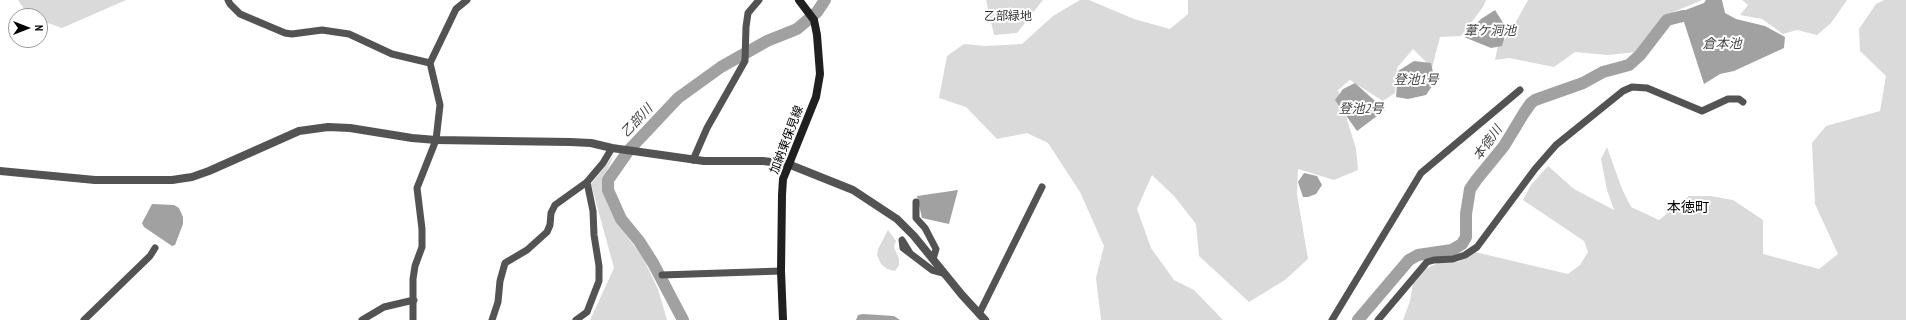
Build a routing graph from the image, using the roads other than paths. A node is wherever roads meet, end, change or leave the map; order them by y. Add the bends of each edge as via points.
1 (228, 0) edge
2 (467, 0) edge
3 (759, 0) edge
4 (799, 0) edge
5 (430, 63) junction
6 (1520, 90) dead end
7 (1744, 102) dead end
8 (436, 140) junction
9 (612, 148) junction
10 (693, 160) junction
11 (788, 164) junction
12 (0, 170) edge
13 (587, 182) junction
14 (1042, 187) dead end
15 (916, 202) dead end
16 (155, 248) dead end
17 (910, 253) dead end
18 (933, 259) junction
19 (781, 271) junction
20 (943, 273) junction
21 (662, 275) dead end
22 (414, 300) junction
23 (982, 317) edge
24 (84, 320) edge
25 (362, 320) edge
26 (413, 320) edge
27 (492, 320) edge
28 (576, 320) edge
29 (783, 320) edge
30 (1332, 320) edge
31 (1378, 320) edge

1 - 5 street via 240,14 285,33 322,30 350,34 392,54
2 - 5 street via 456,9
3 - 10 street via 748,13 745,61 707,128
4 - 11 main road, 加納東保見線 via 814,20 820,56 819,89
5 - 8 street via 440,105
6 - 30 street via 1420,173
7 - 31 street via 1728,99 1702,112 1647,88 1632,87 1623,91 1556,145 1477,247 1453,259 1427,262
8 - 9 street via 570,142
8 - 12 street via 350,128 311,128 192,177 162,181 95,180
8 - 22 street via 417,188 422,247 413,279
9 - 10 street
9 - 13 street
10 - 11 street
11 - 18 street via 853,190 880,206 897,219
11 - 19 main road, 加納東保見線 via 782,195
13 - 27 street via 555,205 547,232 527,250 505,264
13 - 28 street via 593,211 599,281 587,312
14 - 23 street
15 - 18 street via 916,218 925,228 936,249
16 - 24 street via 150,256
17 - 20 street via 932,270
18 - 20 street
19 - 21 street
19 - 29 main road, 加納東保見線
20 - 23 street
22 - 25 street via 384,307
22 - 26 street

